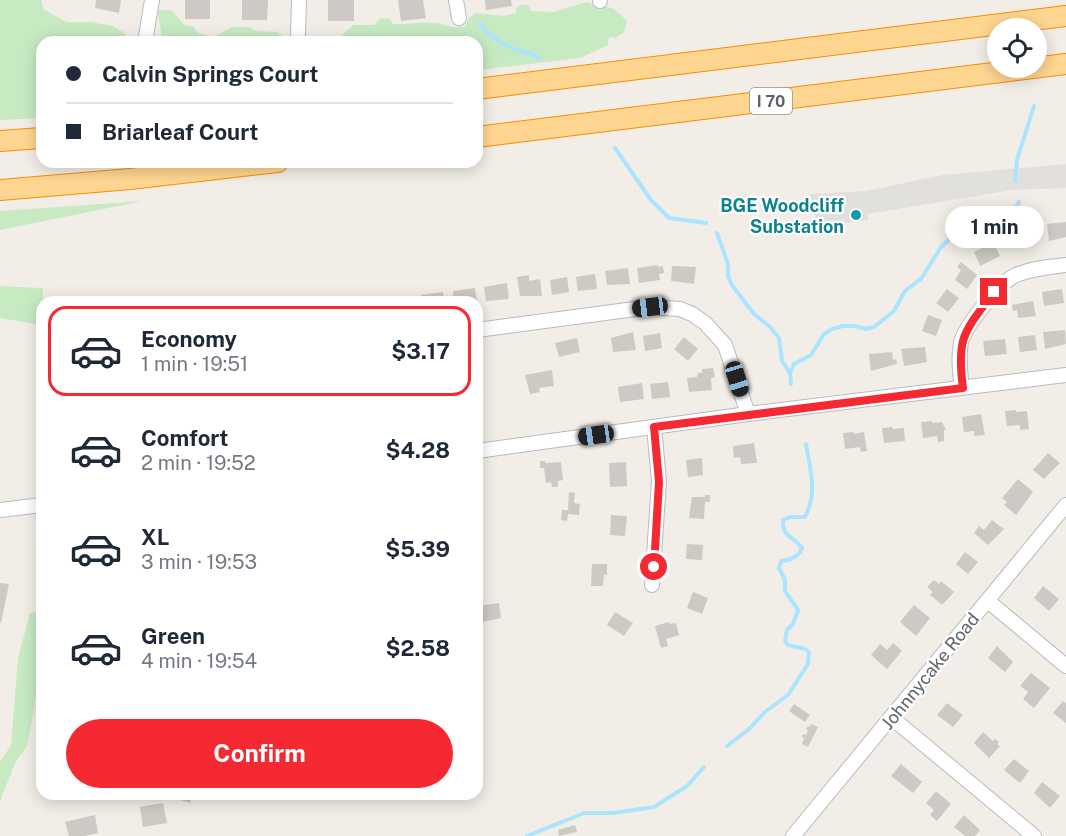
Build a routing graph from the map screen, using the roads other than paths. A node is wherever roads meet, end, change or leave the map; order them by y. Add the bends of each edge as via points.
1 (152, 0) edge
2 (299, 0) edge
3 (456, 0) edge
4 (1066, 16) edge
5 (459, 18) dead end
6 (298, 33) dead end
7 (146, 36) edge
8 (1066, 64) edge
9 (483, 87) edge
10 (483, 136) edge
11 (36, 138) edge
12 (0, 141) edge
13 (222, 168) edge
14 (0, 190) edge
15 (1066, 265) edge
16 (483, 329) edge
17 (1066, 375) edge
18 (963, 388) junction
19 (748, 414) junction
20 (654, 427) junction
21 (483, 450) edge
22 (1066, 505) edge
23 (36, 506) edge
24 (0, 510) edge
25 (652, 585) dead end
26 (988, 601) junction
27 (1066, 666) edge
28 (892, 718) junction
29 (795, 835) edge
30 (1034, 836) edge

1 - 7 street
2 - 6 street
3 - 5 street
4 - 9 highway
8 - 10 highway, I 70
11 - 12 highway
13 - 14 highway
15 - 18 street via 1015,275 994,292 962,341
16 - 19 street via 650,307 680,309 705,323 725,345
17 - 18 street
18 - 19 street
19 - 20 street
20 - 21 street
20 - 25 street via 659,482
22 - 26 street, Johnnycake Road
23 - 24 street
26 - 27 street
26 - 28 street, Johnnycake Road
28 - 29 street, Johnnycake Road
28 - 30 street

